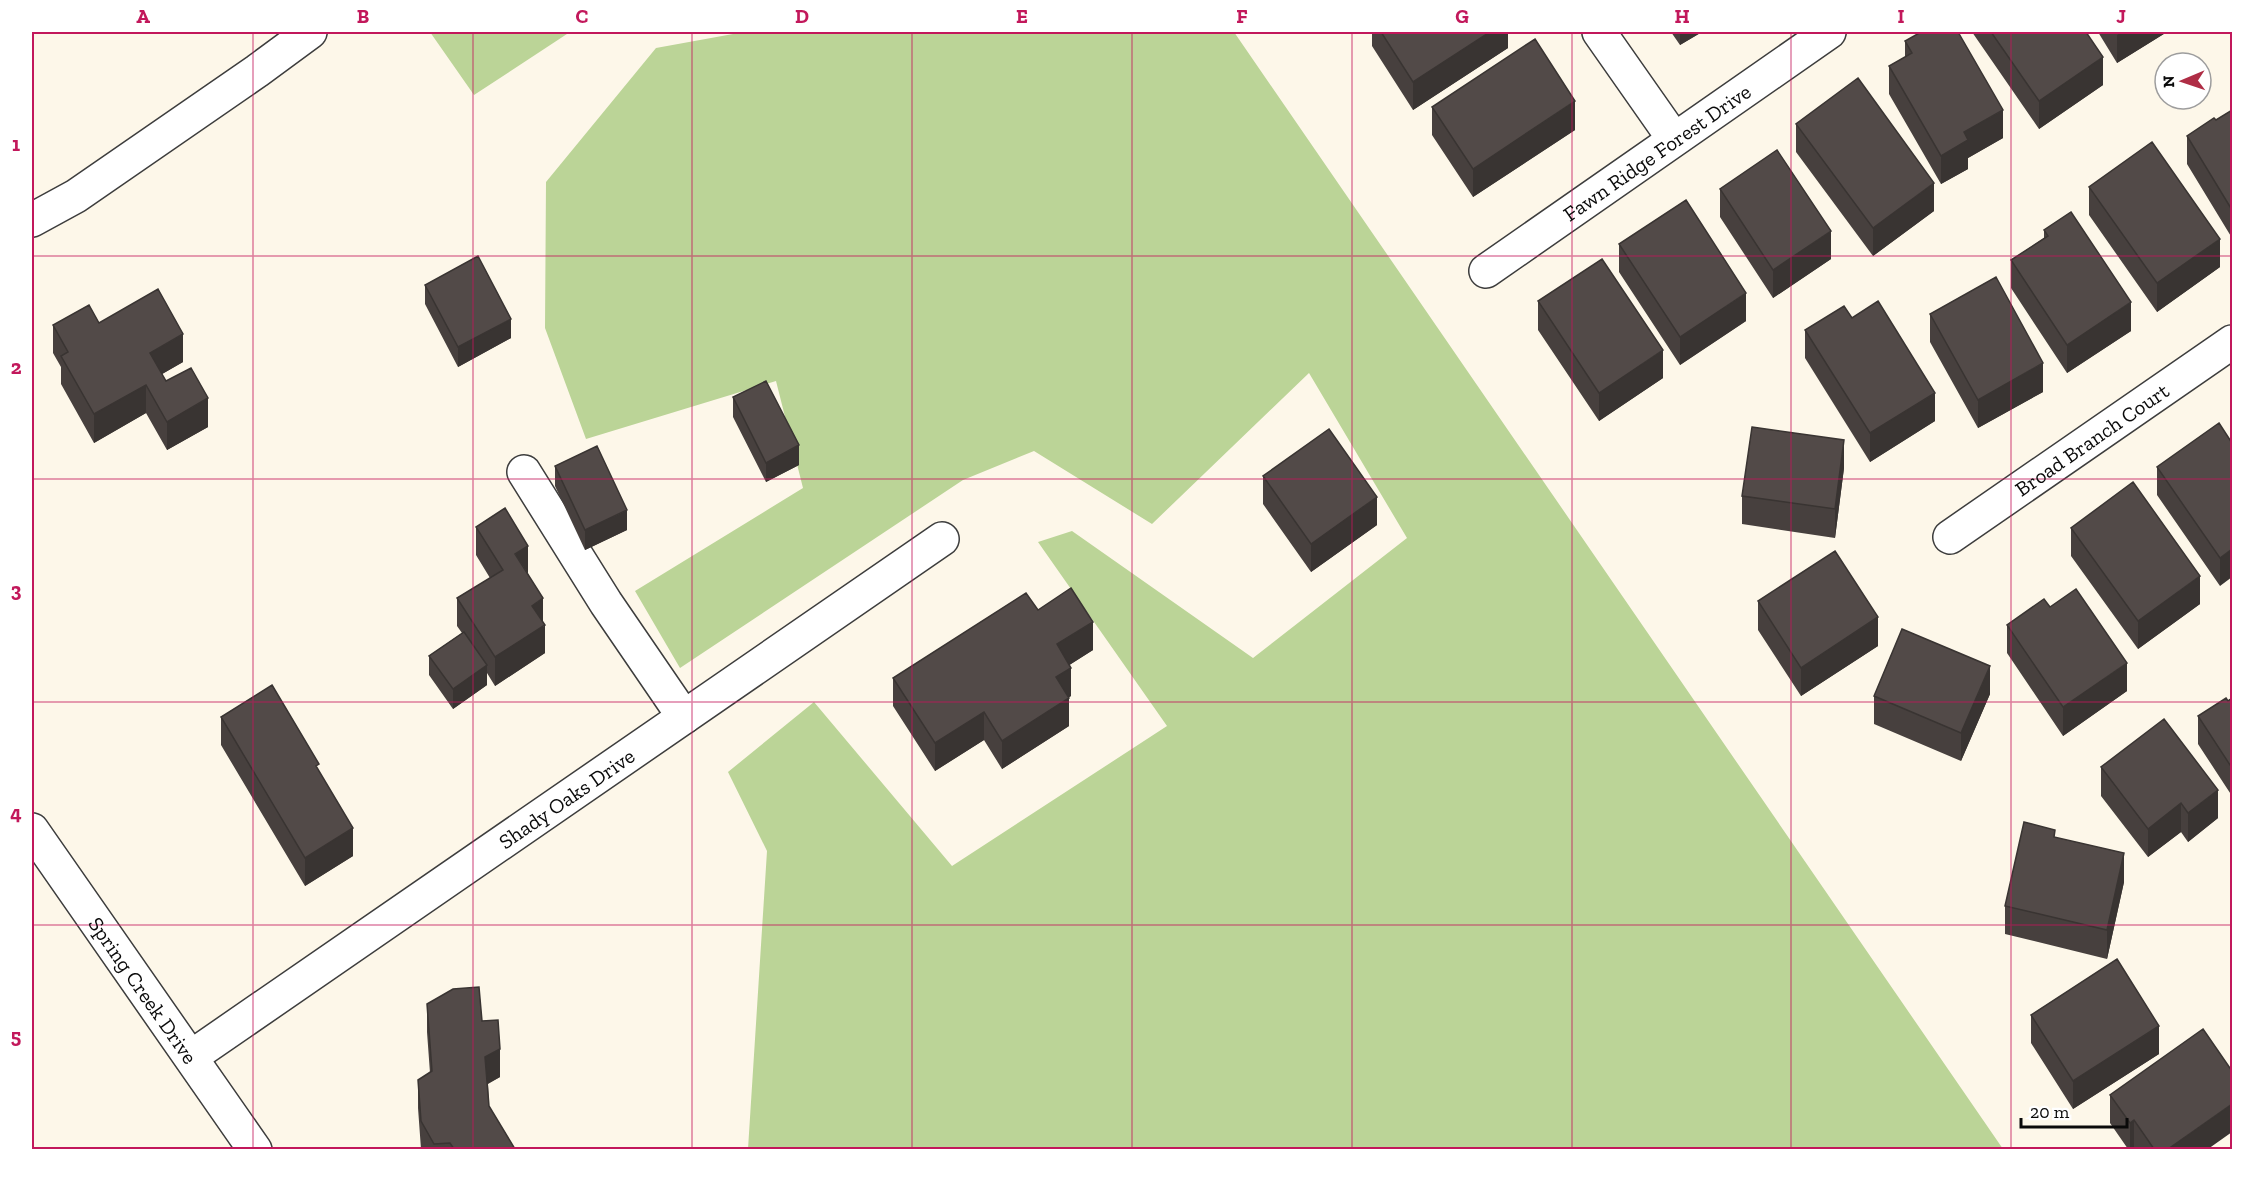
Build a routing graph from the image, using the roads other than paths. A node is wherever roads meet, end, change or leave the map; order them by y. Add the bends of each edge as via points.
1 (310, 32) edge
2 (1599, 32) edge
3 (1829, 32) edge
4 (1674, 139) junction
5 (32, 220) edge
6 (1486, 271) dead end
7 (2232, 342) edge
8 (524, 472) dead end
9 (1950, 537) dead end
10 (942, 539) dead end
11 (684, 717) junction
12 (32, 830) edge
13 (190, 1058) junction
14 (255, 1149) edge

1 - 5 street via 76,196
2 - 4 street
3 - 4 street, Fawn Ridge Forest Drive
4 - 6 street, Fawn Ridge Forest Drive
7 - 9 street, Broad Branch Court
8 - 11 street
10 - 11 street, Shady Oaks Drive
11 - 13 street, Shady Oaks Drive
12 - 13 street, Spring Creek Drive
13 - 14 street, Spring Creek Drive

